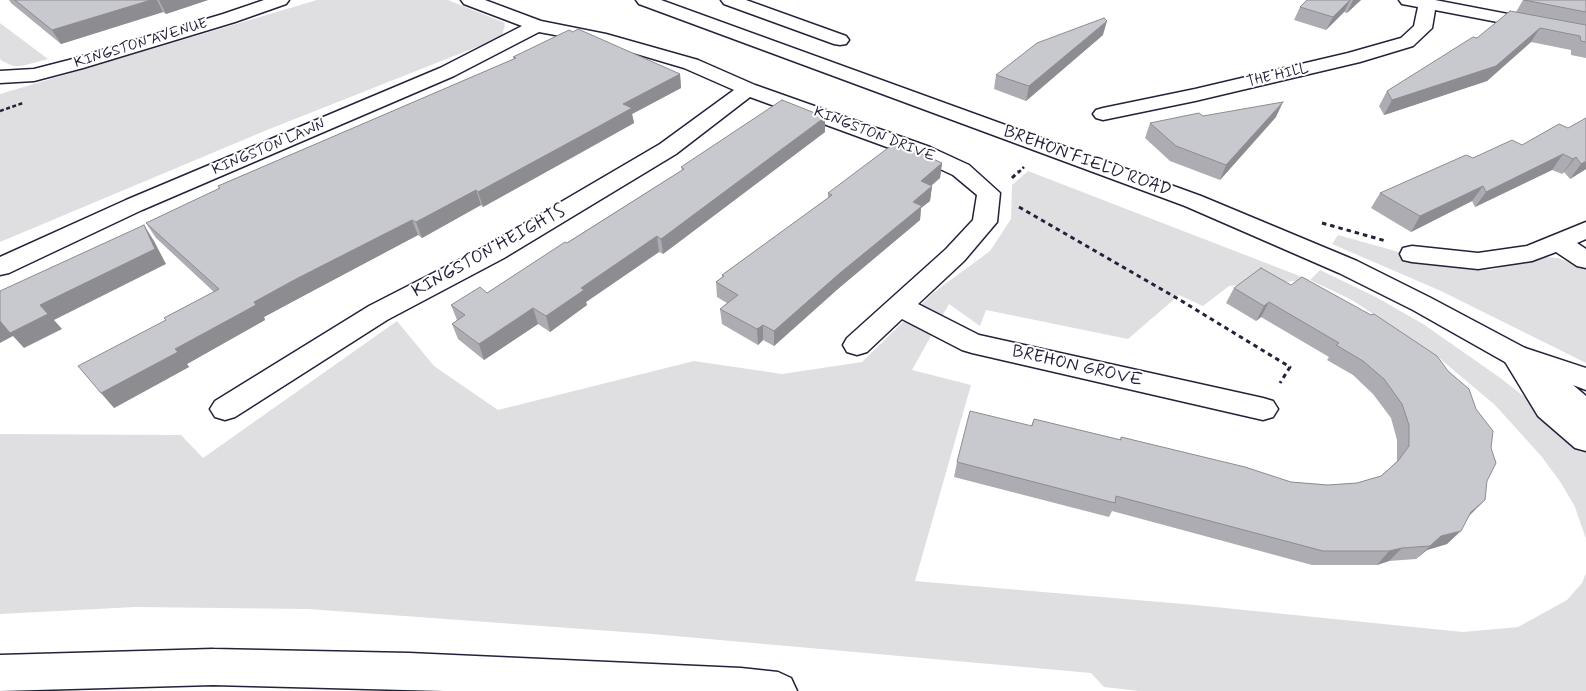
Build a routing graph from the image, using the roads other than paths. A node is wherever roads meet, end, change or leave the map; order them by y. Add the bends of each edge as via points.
1 (280, 0) edge
2 (470, 0) edge
3 (645, 0) edge
4 (730, 0) edge
5 (1418, 2) edge
6 (537, 26) junction
7 (1586, 34) edge
8 (840, 40) dead end
9 (0, 77) edge
10 (748, 88) junction
11 (1103, 114) dead end
12 (1586, 230) edge
13 (1558, 242) junction
14 (1412, 254) dead end
15 (1586, 260) edge
16 (0, 267) edge
17 (899, 306) junction
18 (857, 345) dead end
19 (1516, 355) junction
20 (1586, 379) edge
21 (225, 409) dead end
22 (1263, 409) road end
23 (1586, 412) edge
24 (1586, 439) edge
25 (0, 672) edge
26 (778, 691) edge

1 - 9 main road, KINGSTON AVENUE via 76,64 34,75
2 - 6 main road, KINGSTON DRIVE
3 - 19 main road, BREHON FIELD ROAD via 1192,202 1348,267
4 - 8 main road
5 - 7 main road
5 - 11 main road, THE HILL via 1423,28 1407,42 1353,58
6 - 10 main road, KINGSTON DRIVE via 606,39 691,64
6 - 16 main road, KINGSTON LAWN via 447,72 143,201
10 - 17 main road, KINGSTON DRIVE via 922,152 996,190 985,222 955,255
10 - 21 main road, KINGSTON HEIGHTS via 668,149 496,252 378,313
12 - 13 main road
13 - 14 main road via 1532,252 1478,261
13 - 15 main road
17 - 18 main road
17 - 22 main road, BREHON GROVE via 972,343
19 - 20 main road, BREHON FIELD ROAD
19 - 23 main road, BREHON FIELD ROAD
19 - 24 main road via 1548,408
25 - 26 main road via 213,667 399,670

